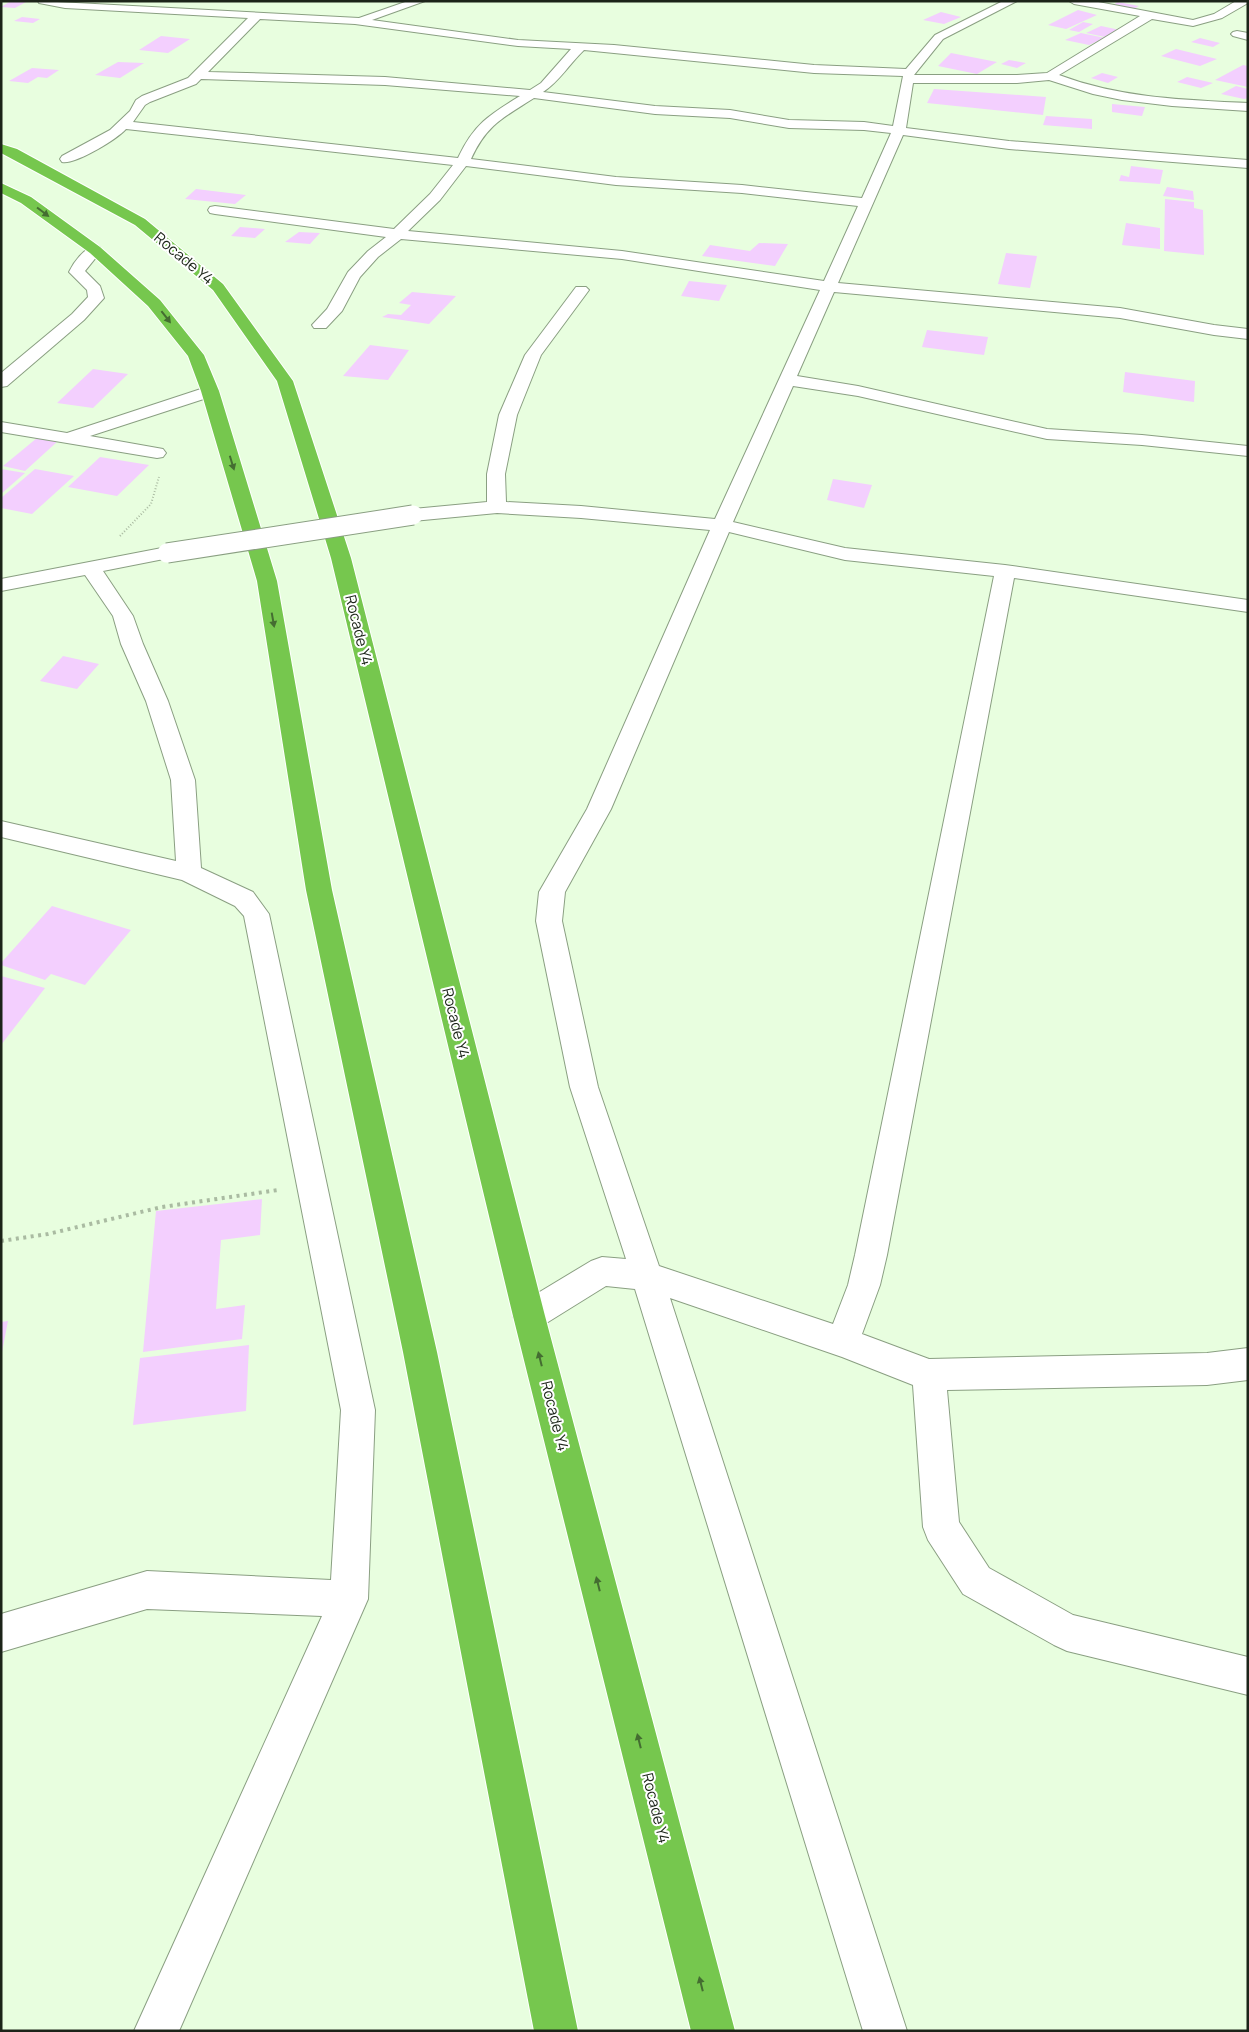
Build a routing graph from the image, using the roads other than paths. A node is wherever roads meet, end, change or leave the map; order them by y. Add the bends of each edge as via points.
1 (42, 1) edge
2 (381, 1) edge
3 (420, 1) edge
4 (1012, 1) edge
5 (1074, 1) edge
6 (1244, 1) edge
7 (139, 5) edge
8 (400, 7) junction
9 (1150, 15) junction
10 (257, 16) junction
11 (355, 21) junction
12 (581, 46) junction
13 (199, 75) junction
14 (909, 76) junction
15 (1050, 76) junction
16 (532, 95) junction
17 (1248, 108) edge
18 (123, 125) junction
19 (899, 130) junction
20 (1, 148) edge
21 (67, 159) dead end
22 (464, 162) junction
23 (1248, 164) edge
24 (1, 187) edge
25 (867, 203) junction
26 (216, 210) dead end
27 (398, 234) junction
28 (95, 250) junction
29 (830, 287) junction
30 (581, 290) dead end
31 (320, 325) dead end
32 (1248, 334) edge
33 (788, 380) junction
34 (1, 382) edge
35 (210, 391) junction
36 (1, 427) edge
37 (67, 438) junction
38 (1248, 451) edge
39 (157, 453) road end
40 (497, 507) junction
41 (722, 524) junction
42 (91, 569) junction
43 (1006, 571) junction
44 (1, 585) edge
45 (1248, 606) edge
46 (1, 829) edge
47 (189, 873) junction
48 (647, 1276) junction
49 (529, 1316) junction
50 (843, 1342) junction
51 (1248, 1364) edge
52 (929, 1375) junction
53 (349, 1599) junction
54 (1, 1633) edge
55 (1248, 1676) edge
56 (156, 2031) edge
57 (556, 2031) edge
58 (713, 2031) edge
59 (885, 2031) edge

1 - 7 street via 65,6
2 - 8 street
3 - 8 street
4 - 14 street via 939,37
5 - 9 street
6 - 9 street via 1218,16 1193,23
7 - 10 street
8 - 11 street
9 - 15 street
10 - 11 street
10 - 13 street
11 - 12 street via 518,43
12 - 14 street
12 - 16 street via 545,86
13 - 16 street via 385,81
13 - 18 street via 185,85 146,99
14 - 15 street via 1017,79
14 - 19 street
15 - 17 street via 1089,90 1128,98
16 - 19 street via 655,110 712,112 789,124
16 - 22 street via 482,128
18 - 21 street via 104,140
18 - 22 street
19 - 23 street via 1009,145
19 - 25 street
20 - 49 highway, Rocade Y4 via 140,222 218,287 285,382 341,558
22 - 25 street via 616,181 742,189
22 - 27 street
24 -> 28 highway via 26,200
25 - 29 street
26 - 27 street
27 - 29 street via 622,255
27 - 31 street via 352,275 334,311
28 - 34 street via 77,272 95,289 96,298 78,318
28 -> 35 highway via 154,303 196,355
29 - 32 street via 1120,313
29 - 33 street
30 - 40 street via 533,355 508,415 496,474
33 - 38 street via 858,391 1047,434
33 - 41 street
35 - 37 street
35 -> 57 highway via 267,582 319,890 420,1352
36 - 37 street
37 - 39 street
40 - 41 street
40 - 42 street, bridge via 413,515 167,553
41 - 43 street via 845,554
41 - 48 street via 599,810 552,892 549,921 584,1087
42 - 44 street
42 - 47 street via 123,616 157,701 183,780
43 - 45 street
43 - 50 street via 871,1255 864,1285
46 - 47 street
47 - 53 street via 244,899 256,914 358,1410
48 - 49 street via 602,1271
48 - 50 street
48 - 59 street
58 -> 49 highway, Rocade Y4
50 - 52 street
51 - 52 street via 1207,1368
52 - 55 street via 941,1527 976,1581 1067,1632
53 - 54 street via 147,1590
53 - 56 street

